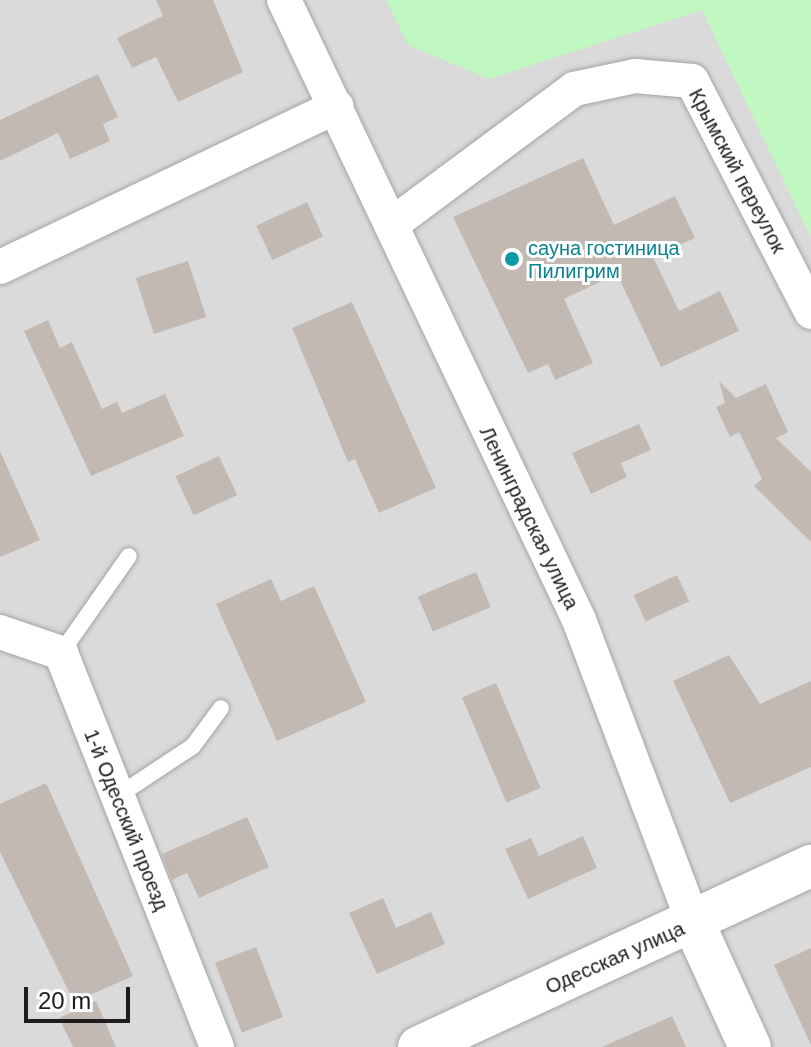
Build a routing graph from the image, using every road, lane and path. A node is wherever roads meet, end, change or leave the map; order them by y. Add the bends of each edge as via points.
1 (284, 0) edge
2 (337, 106) junction
3 (391, 225) junction
4 (0, 267) edge
5 (811, 312) edge
6 (129, 556) dead end
7 (0, 632) edge
8 (61, 653) junction
9 (221, 708) dead end
10 (115, 798) junction
11 (811, 866) edge
12 (693, 922) junction
13 (217, 1047) edge
14 (419, 1047) edge
15 (750, 1047) edge

1 - 2 street, Ленинградская улица
2 - 3 street, Ленинградская улица
2 - 4 street
3 - 5 street, Крымский переулок via 494,142 574,89 635,76 692,81
3 - 12 street, Ленинградская улица via 579,620
6 - 8 lane
7 - 8 street
8 - 10 street, 1-й Одесский проезд
9 - 10 lane via 193,746
10 - 13 street, 1-й Одесский проезд
11 - 12 street, Одесская улица
12 - 14 street, Одесская улица
12 - 15 street, Ленинградская улица

